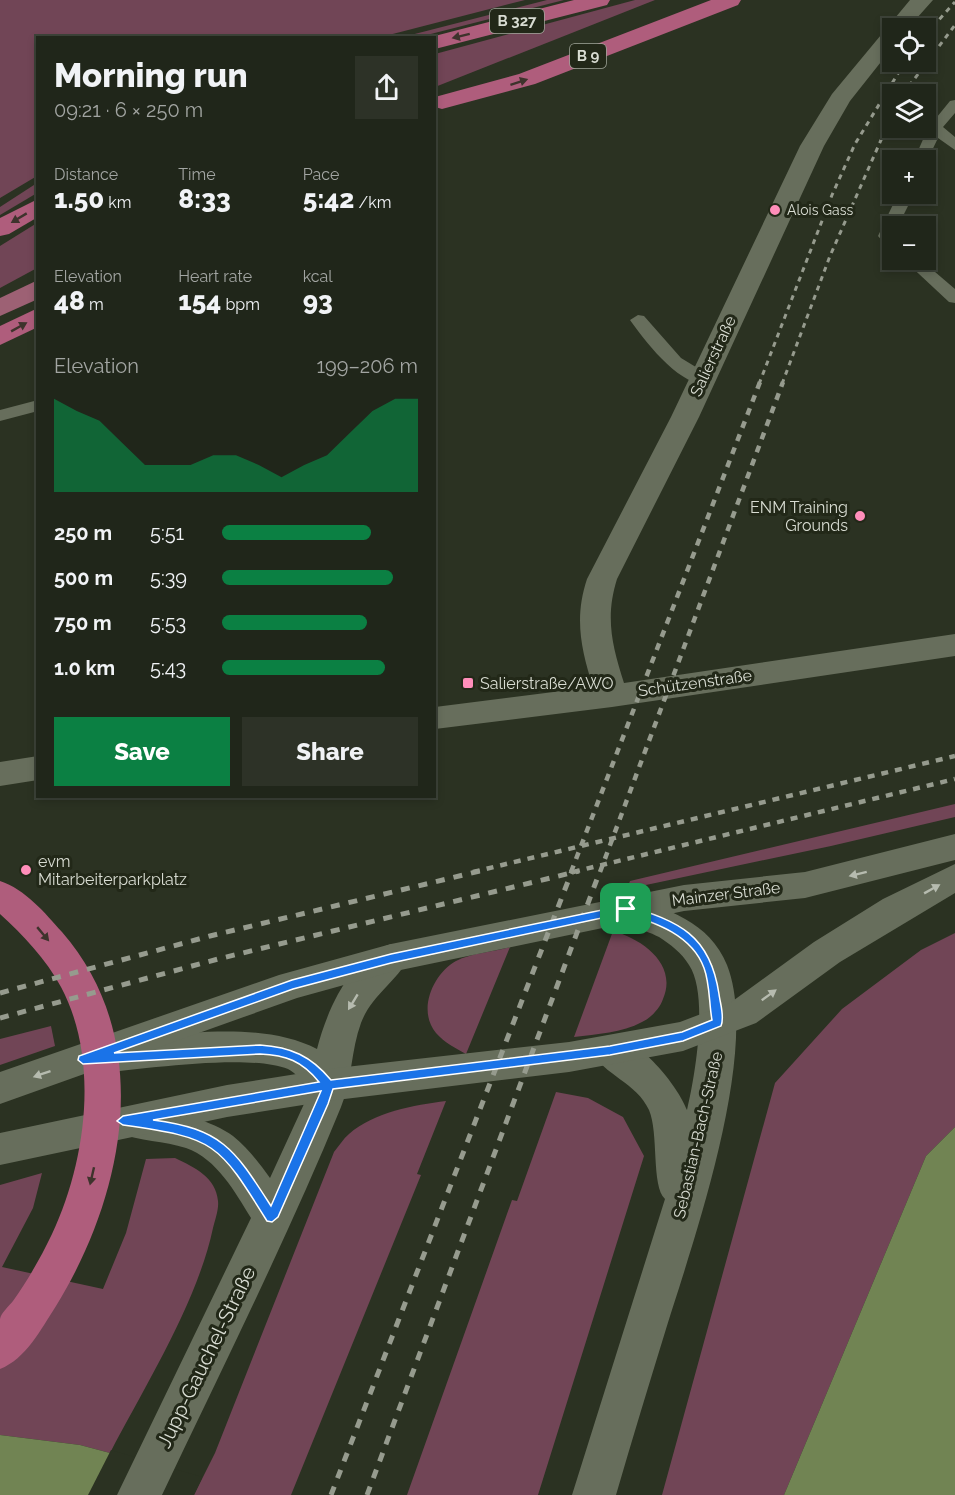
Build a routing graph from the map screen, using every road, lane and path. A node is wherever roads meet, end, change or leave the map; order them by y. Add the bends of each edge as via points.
1 (599, 0) edge
2 (673, 0) edge
3 (730, 0) edge
4 (922, 0) edge
5 (906, 18) edge
6 (436, 42) edge
7 (882, 46) edge
8 (438, 103) edge
9 (955, 104) edge
10 (936, 127) edge
11 (936, 129) edge
12 (955, 145) edge
13 (36, 207) edge
14 (0, 229) edge
15 (923, 270) edge
16 (36, 289) edge
17 (955, 298) edge
18 (0, 308) edge
19 (36, 317) edge
20 (639, 320) dead end
21 (0, 337) edge
22 (703, 379) junction
23 (36, 406) edge
24 (0, 416) edge
25 (955, 645) edge
26 (612, 696) junction
27 (436, 718) edge
28 (36, 768) edge
29 (0, 774) edge
30 (955, 848) edge
31 (955, 877) edge
32 (0, 894) edge
33 (626, 909) junction
34 (391, 958) junction
35 (718, 1023) junction
36 (610, 1051) junction
37 (83, 1060) junction
38 (328, 1085) junction
39 (0, 1088) edge
40 (123, 1121) junction
41 (0, 1149) edge
42 (272, 1217) junction
43 (676, 1229) junction
44 (0, 1350) edge
45 (139, 1495) edge
46 (594, 1495) edge

1 -> 6 highway, B 327
2 - 8 highway, B 9 via 501,70
8 -> 3 highway, B 9 via 527,79
4 - 5 street
7 - 22 street, Salierstraße via 826,122
9 - 10 lane
11 - 12 lane
13 -> 14 highway
15 - 17 lane
16 - 18 main road
21 -> 19 highway
20 - 22 lane via 676,362
22 - 26 street, Salierstraße via 595,599 592,627
23 - 24 lane
25 - 26 street, Schützenstraße
26 - 27 street, Schützenstraße
28 - 29 street
30 -> 33 street, Mainzer Straße via 805,885 684,898
35 -> 31 street via 742,1012 827,952
32 -> 44 highway via 41,930 64,960 90,1012 102,1096 99,1148 83,1211 53,1274
33 - 34 street, Mainzer Straße
33 - 35 street, Sebastian-Bach-Straße via 662,921 696,946 710,968
34 - 37 street, Mainzer Straße via 292,985
34 -> 38 street, Jupp-Gauchel-Straße via 367,981 343,1020
35 - 36 street via 683,1036
35 - 43 street, Sebastian-Bach-Straße via 718,1046 704,1123
36 - 38 street
36 - 43 street, Sebastian-Bach-Straße via 635,1066 668,1106 677,1153
37 - 38 street, Mainzer Straße via 234,1049 280,1051 314,1067
37 -> 39 street, Mainzer Straße
38 - 40 street
38 - 42 street, Jupp-Gauchel-Straße
40 - 41 street
40 - 42 street via 181,1129 205,1137 239,1166
42 - 45 street, Jupp-Gauchel-Straße
43 - 46 street, Sebastian-Bach-Straße

